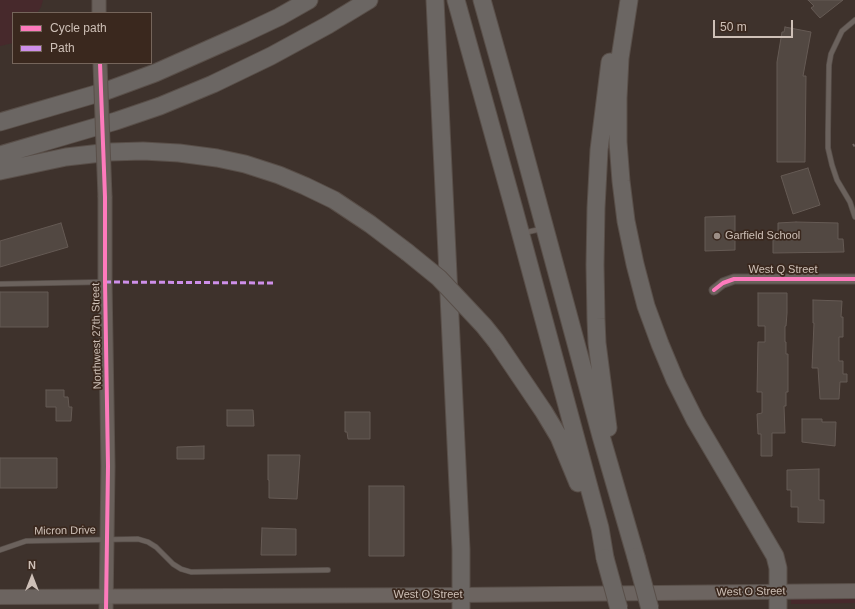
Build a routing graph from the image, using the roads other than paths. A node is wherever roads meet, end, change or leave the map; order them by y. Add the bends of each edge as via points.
1 (99, 0) edge
2 (303, 0) edge
3 (310, 0) edge
4 (369, 0) edge
5 (435, 0) edge
6 (456, 0) edge
7 (482, 0) edge
8 (622, 0) edge
9 (629, 0) edge
10 (99, 12) edge
11 (278, 17) junction
12 (855, 20) edge
13 (100, 64) edge
14 (0, 122) edge
15 (0, 154) edge
16 (0, 171) edge
17 (855, 217) edge
18 (545, 228) junction
19 (521, 234) junction
20 (855, 279) edge
21 (105, 282) junction
22 (0, 284) edge
23 (714, 290) dead end
24 (107, 540) junction
25 (0, 550) edge
26 (634, 552) junction
27 (605, 558) junction
28 (328, 570) dead end
29 (855, 591) edge
30 (779, 592) junction
31 (0, 597) edge
32 (461, 602) edge
33 (106, 603) edge
34 (619, 609) edge
35 (650, 609) edge
36 (778, 609) edge

1 - 10 street
2 - 11 highway
3 - 11 highway
4 - 15 highway via 271,56 166,104 108,124
5 - 32 highway
6 - 19 highway
7 - 18 highway
8 - 26 highway via 605,94 599,150 596,319 606,413
9 - 30 highway via 620,58 618,142 626,221 635,264 652,321 675,380 695,420 775,556
11 - 14 highway via 155,73 106,91
12 - 17 lane via 838,36 829,59 828,140 829,156 837,180 850,202
13 - 21 street, Northwest 27th Street, bridge
16 - 27 highway, bridge via 66,157 110,152 172,152 245,164 279,175 350,210 439,278 496,341 526,383 559,437
18 - 19 lane
18 - 26 highway
19 - 27 highway via 600,528
20 - 23 street, West Q Street via 734,280 723,283
21 - 22 lane
21 - 24 street, Northwest 27th Street
24 - 25 lane, Micron Drive via 26,541
24 - 28 lane, Micron Drive via 138,539 148,542 173,564 191,572
24 - 33 street, Northwest 27th Street
26 - 35 highway, bridge
27 - 34 highway, bridge
29 - 30 main road, West O Street
30 - 32 main road, West O Street
30 - 36 highway
31 - 33 main road, West O Street
32 - 33 main road, West O Street

